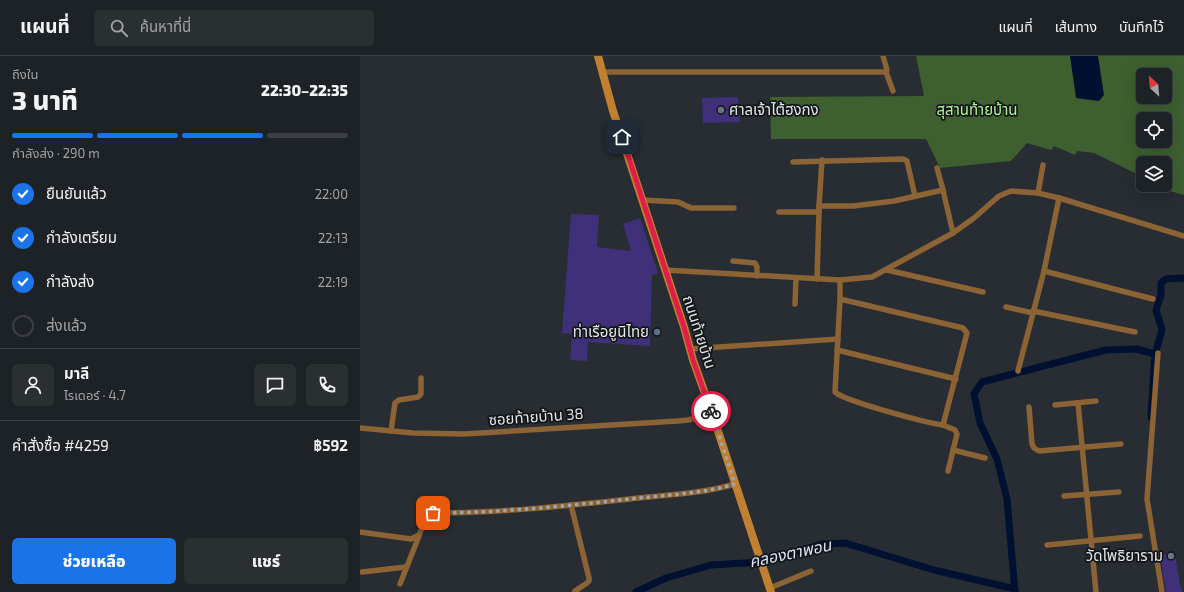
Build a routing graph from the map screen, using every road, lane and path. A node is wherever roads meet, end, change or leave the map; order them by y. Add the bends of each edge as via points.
1 (598, 56) edge
2 (883, 56) edge
3 (602, 72) junction
4 (886, 72) junction
5 (893, 91) dead end
6 (822, 160) junction
7 (793, 162) dead end
8 (1043, 165) dead end
9 (937, 168) dead end
10 (943, 190) junction
11 (1038, 193) junction
12 (915, 196) junction
13 (1059, 198) junction
14 (643, 200) junction
15 (734, 208) dead end
16 (819, 209) junction
17 (780, 212) dead end
18 (953, 233) junction
19 (1184, 236) edge
20 (733, 261) dead end
21 (665, 270) junction
22 (887, 270) junction
23 (1044, 271) junction
24 (757, 276) junction
25 (796, 278) junction
26 (817, 279) junction
27 (840, 280) junction
28 (983, 292) dead end
29 (840, 299) junction
30 (1153, 299) dead end
31 (795, 304) dead end
32 (1006, 307) dead end
33 (1033, 312) junction
34 (1135, 332) dead end
35 (838, 339) junction
36 (690, 349) junction
37 (837, 350) junction
38 (1158, 353) dead end
39 (1018, 371) dead end
40 (421, 378) dead end
41 (956, 379) junction
42 (1096, 401) dead end
43 (1078, 403) junction
44 (1055, 405) dead end
45 (1029, 406) dead end
46 (712, 413) junction
47 (943, 425) junction
48 (360, 428) edge
49 (391, 431) junction
50 (1121, 444) dead end
51 (1082, 447) junction
52 (953, 450) junction
53 (985, 458) dead end
54 (948, 471) dead end
55 (735, 484) junction
56 (1119, 492) dead end
57 (1086, 495) junction
58 (1064, 496) dead end
59 (571, 505) junction
60 (360, 532) edge
61 (419, 535) junction
62 (1140, 536) dead end
63 (1090, 541) junction
64 (1047, 545) dead end
65 (406, 567) junction
66 (811, 571) dead end
67 (362, 572) dead end
68 (400, 584) dead end
69 (771, 590) edge
70 (575, 591) dead end
71 (1096, 592) edge
72 (1162, 592) edge

1 - 3 street, ถนนท้ายบ้าน
2 - 4 street
3 - 4 street
3 - 14 street, ถนนท้ายบ้าน
4 - 5 street
6 - 7 street
6 - 12 street via 902,159 907,161
6 - 16 street
8 - 11 street
9 - 10 street
10 - 12 street
10 - 18 street
11 - 13 street
11 - 18 street via 1005,193
12 - 16 street via 894,201
13 - 19 street
13 - 23 street
14 - 15 street via 678,202 691,208
14 - 21 street, ถนนท้ายบ้าน
16 - 17 street
16 - 26 street
18 - 22 street
20 - 24 street via 754,263 757,267
21 - 24 street
21 - 36 street, ถนนท้ายบ้าน
22 - 27 street via 872,277
22 - 28 street
23 - 30 street
23 - 33 street
24 - 25 street
25 - 26 street
25 - 31 street
26 - 27 street
27 - 29 street
29 - 35 street
29 - 41 street via 963,328 967,333
32 - 33 street
33 - 34 street
33 - 39 street
35 - 36 street
35 - 37 street
36 - 46 street, ถนนท้ายบ้าน
37 - 41 street
37 - 47 street via 837,394 871,407
38 - 72 street via 1146,499
40 - 49 street via 421,394 418,397 395,403
41 - 47 street
42 - 43 street
43 - 44 street
43 - 51 street
45 - 51 street via 1034,448 1039,451
46 - 49 street, ซอยท้ายบ้าน 38 via 678,422 464,434
46 - 55 street, ถนนท้ายบ้าน
47 - 52 street via 957,432
48 - 49 street, ซอยท้ายบ้าน 38
50 - 51 street
51 - 57 street
52 - 53 street
52 - 54 street
55 - 59 street via 704,491
55 - 69 street, ถนนท้ายบ้าน
56 - 57 street
57 - 58 street
57 - 63 street
59 - 61 street via 478,513 433,513 427,518
59 - 70 street via 589,578 587,583
60 - 61 street via 411,540
61 - 65 street
62 - 63 street
63 - 64 street
63 - 71 street
65 - 67 street
65 - 68 street
66 - 69 street

